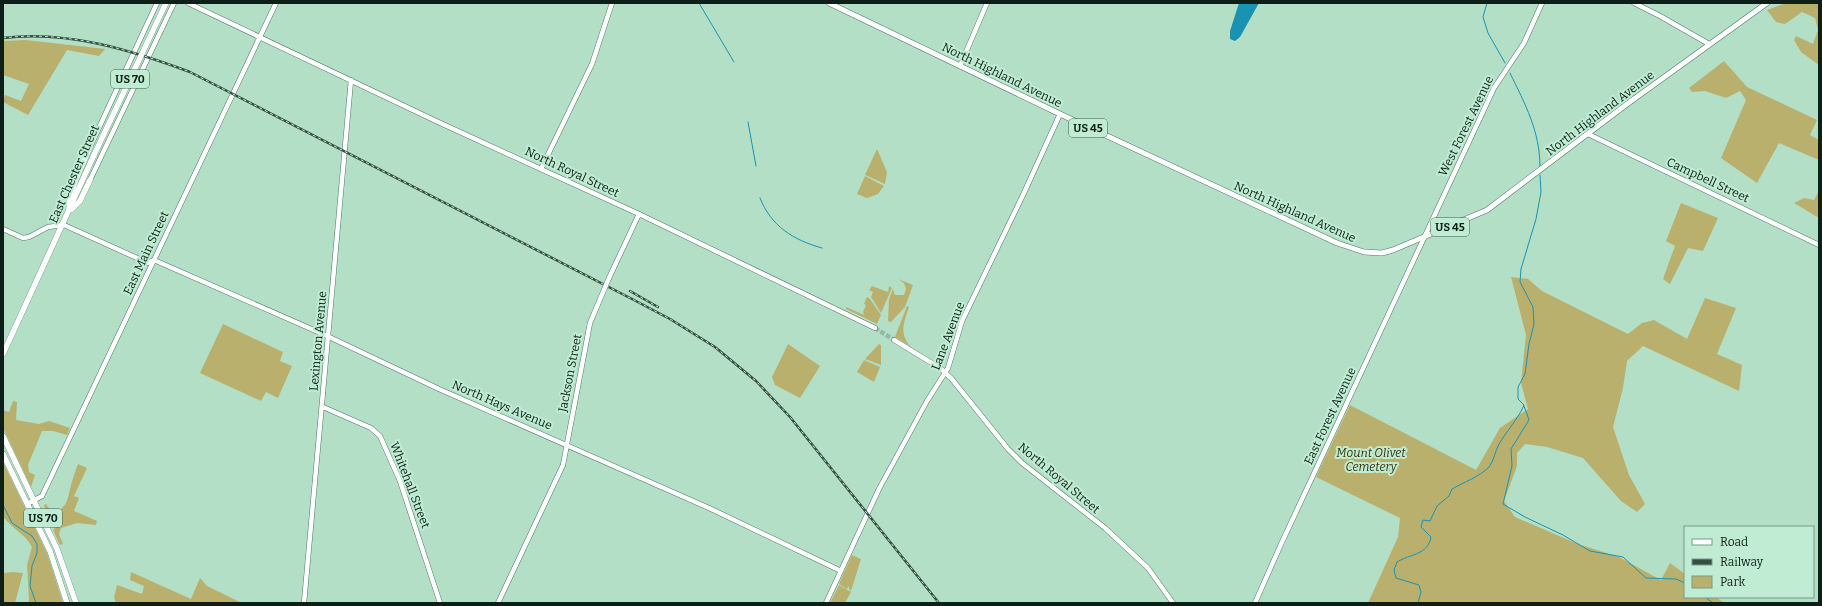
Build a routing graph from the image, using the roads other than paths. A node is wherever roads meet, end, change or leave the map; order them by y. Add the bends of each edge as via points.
1 (157, 3) edge
2 (166, 3) edge
3 (174, 3) edge
4 (188, 3) edge
5 (276, 3) edge
6 (612, 3) edge
7 (829, 3) edge
8 (987, 3) edge
9 (1542, 3) edge
10 (1634, 3) edge
11 (1767, 3) edge
12 (259, 37) junction
13 (1709, 44) junction
14 (960, 66) junction
15 (351, 80) junction
16 (1060, 114) junction
17 (1588, 134) junction
18 (90, 147) joint
19 (541, 169) junction
20 (90, 180) joint
21 (69, 212) junction
22 (639, 214) junction
23 (64, 224) junction
24 (3, 229) edge
25 (1424, 238) junction
26 (1819, 245) edge
27 (154, 260) junction
28 (875, 328) tunnel mouth
29 (328, 337) junction
30 (894, 340) tunnel mouth
31 (3, 354) edge
32 (946, 373) junction
33 (323, 407) junction
34 (3, 436) edge
35 (566, 444) junction
36 (3, 454) edge
37 (34, 500) junction
38 (27, 504) junction
39 (841, 571) junction
40 (67, 603) edge
41 (76, 603) edge
42 (304, 603) edge
43 (440, 603) edge
44 (498, 603) edge
45 (826, 603) edge
46 (1173, 603) edge
47 (1255, 603) edge

1 - 18 street
2 - 21 highway, East Chester Street / US 70, bridge
3 - 20 street
4 - 12 street, North Royal Street
5 - 12 street, East Main Street
6 - 19 street via 592,64
7 - 14 main road, North Highland Avenue / US 45
8 - 14 street
9 - 25 street, West Forest Avenue via 1522,47 1494,88
10 - 13 street
11 - 13 main road, North Highland Avenue / US 45
12 - 15 street, North Royal Street
12 - 27 street, East Main Street
13 - 17 main road, North Highland Avenue / US 45
14 - 16 main road, North Highland Avenue / US 45
15 - 19 street, North Royal Street
15 - 29 street, Lexington Avenue
16 - 25 main road, North Highland Avenue / US 45 via 1349,248 1364,252 1382,252
16 - 32 street, Lane Avenue via 962,322
17 - 25 main road, North Highland Avenue / US 45 via 1487,210
17 - 26 street, Campbell Street
18 - 21 highway via 77,177
19 - 22 street, North Royal Street
20 - 21 highway via 80,201
21 - 23 highway, East Chester Street / US 70
22 - 28 street, North Royal Street
22 - 35 street, Jackson Street, bridge via 590,324
23 - 24 street via 48,227 23,238
23 - 27 street, North Hays Avenue via 148,263
23 - 31 highway, East Chester Street / US 70
25 - 47 street, East Forest Avenue
27 - 29 street, North Hays Avenue
27 - 37 street, East Main Street via 42,496
29 - 33 street, Lexington Avenue
29 - 35 street, North Hays Avenue
30 - 32 street, North Royal Street
32 - 39 street, Lane Avenue via 879,489
32 - 46 street, North Royal Street via 1008,449 1110,533 1148,568
33 - 42 street, Lexington Avenue
33 - 43 street, Whitehall Street via 371,428 380,436 400,481
34 - 37 highway, US 70
35 - 39 street, North Hays Avenue
35 - 44 street, Jackson Street via 563,465
36 - 38 highway, US 70
37 - 38 street, East Main Street
37 - 41 highway, US 70 via 58,549
38 - 40 highway, US 70 via 50,551
39 - 45 street, Lane Avenue

